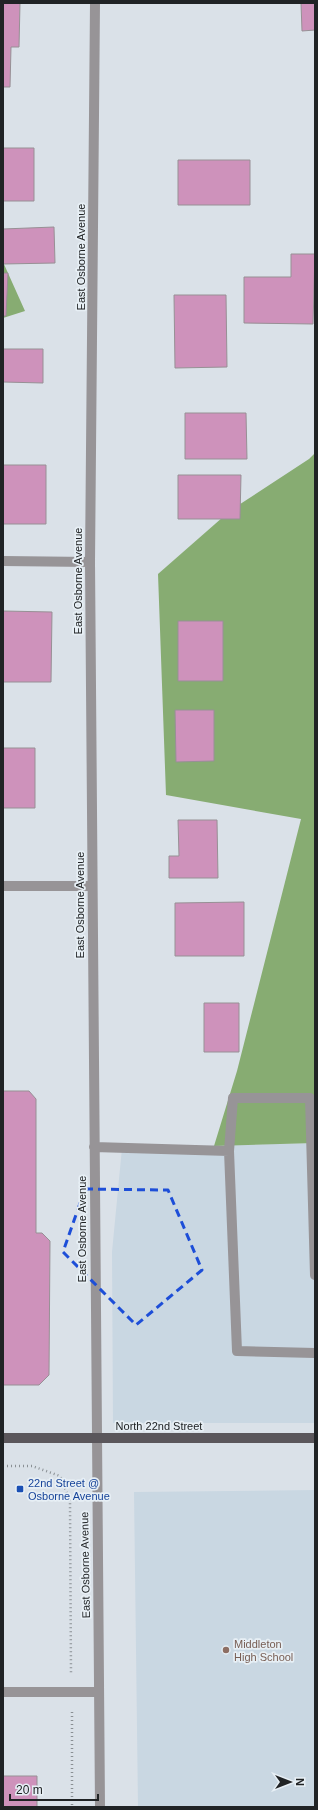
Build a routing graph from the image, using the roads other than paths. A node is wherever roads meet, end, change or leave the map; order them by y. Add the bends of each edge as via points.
1 (95, 3) edge
2 (3, 562) edge
3 (90, 562) junction
4 (3, 886) edge
5 (92, 886) junction
6 (94, 1147) junction
7 (229, 1151) junction
8 (315, 1275) edge
9 (315, 1353) edge
10 (3, 1438) edge
11 (96, 1438) junction
12 (315, 1438) edge
13 (3, 1692) edge
14 (98, 1692) junction
15 (100, 1807) edge

1 - 3 street, East Osborne Avenue
2 - 3 street
3 - 5 street, East Osborne Avenue
4 - 5 street
5 - 6 street, East Osborne Avenue
6 - 7 street
6 - 11 street, East Osborne Avenue
7 - 8 street via 233,1098 310,1098
7 - 9 street via 237,1351
10 - 11 main road, North 22nd Street
11 - 12 main road, North 22nd Street
11 - 14 street, East Osborne Avenue
13 - 14 street
14 - 15 street, East Osborne Avenue

